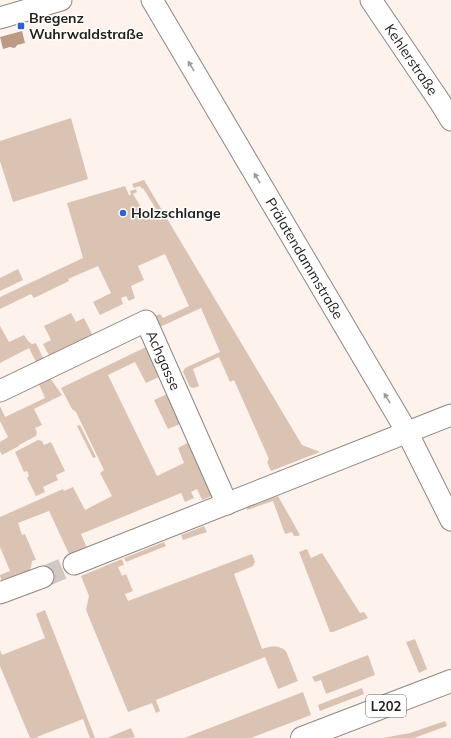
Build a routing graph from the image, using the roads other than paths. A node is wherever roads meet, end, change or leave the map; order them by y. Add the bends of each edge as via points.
1 (61, 0) edge
2 (152, 0) edge
3 (371, 0) edge
4 (24, 5) edge
5 (0, 18) edge
6 (451, 120) edge
7 (0, 391) edge
8 (451, 415) edge
9 (407, 432) junction
10 (227, 504) junction
11 (451, 520) edge
12 (74, 564) tunnel mouth
13 (43, 577) tunnel mouth
14 (0, 593) edge
15 (451, 682) edge
16 (302, 738) edge

1 - 4 street
9 -> 2 street, Prälatendammstraße
3 - 6 street, Kehlerstraße
4 - 5 street
7 - 10 street, Achgasse via 146,321
8 - 9 street
9 - 10 street
9 - 11 street, Prälatendammstraße
10 - 12 street
13 - 14 street
15 - 16 main road, L202

